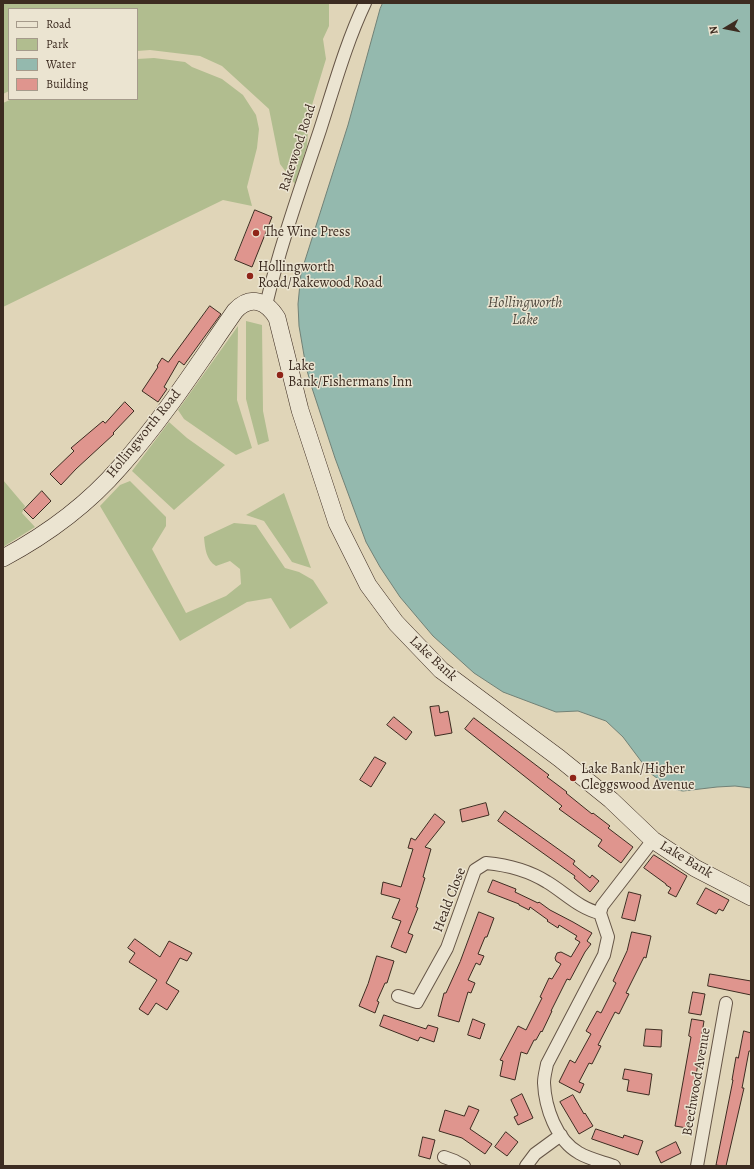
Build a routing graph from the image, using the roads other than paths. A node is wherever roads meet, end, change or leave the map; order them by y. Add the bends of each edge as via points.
1 (365, 3) edge
2 (266, 305) junction
3 (3, 558) edge
4 (653, 840) junction
5 (751, 897) edge
6 (600, 913) junction
7 (398, 996) dead end
8 (726, 1003) dead end
9 (561, 1135) junction
10 (444, 1157) dead end
11 (464, 1166) edge
12 (526, 1166) edge
13 (614, 1166) edge
14 (697, 1166) edge

1 - 2 street, Rakewood Road via 348,45 294,206
2 - 3 main road, Hollingworth Road via 255,301 241,304 163,414 120,468 59,522
2 - 4 main road, Lake Bank via 273,310 277,318 300,410 337,523 368,586 396,623 441,670 559,758 611,800
4 - 5 main road, Lake Bank via 695,868
4 - 6 street via 602,906
6 - 7 street, Heald Close via 590,911 532,873 506,865 486,863 475,870 447,948 417,1002
6 - 9 street via 608,937 604,954 547,1064 544,1081 545,1097
8 - 14 street, Beechwood Avenue
9 - 12 street via 535,1154
9 - 13 street via 579,1154
10 - 11 street

